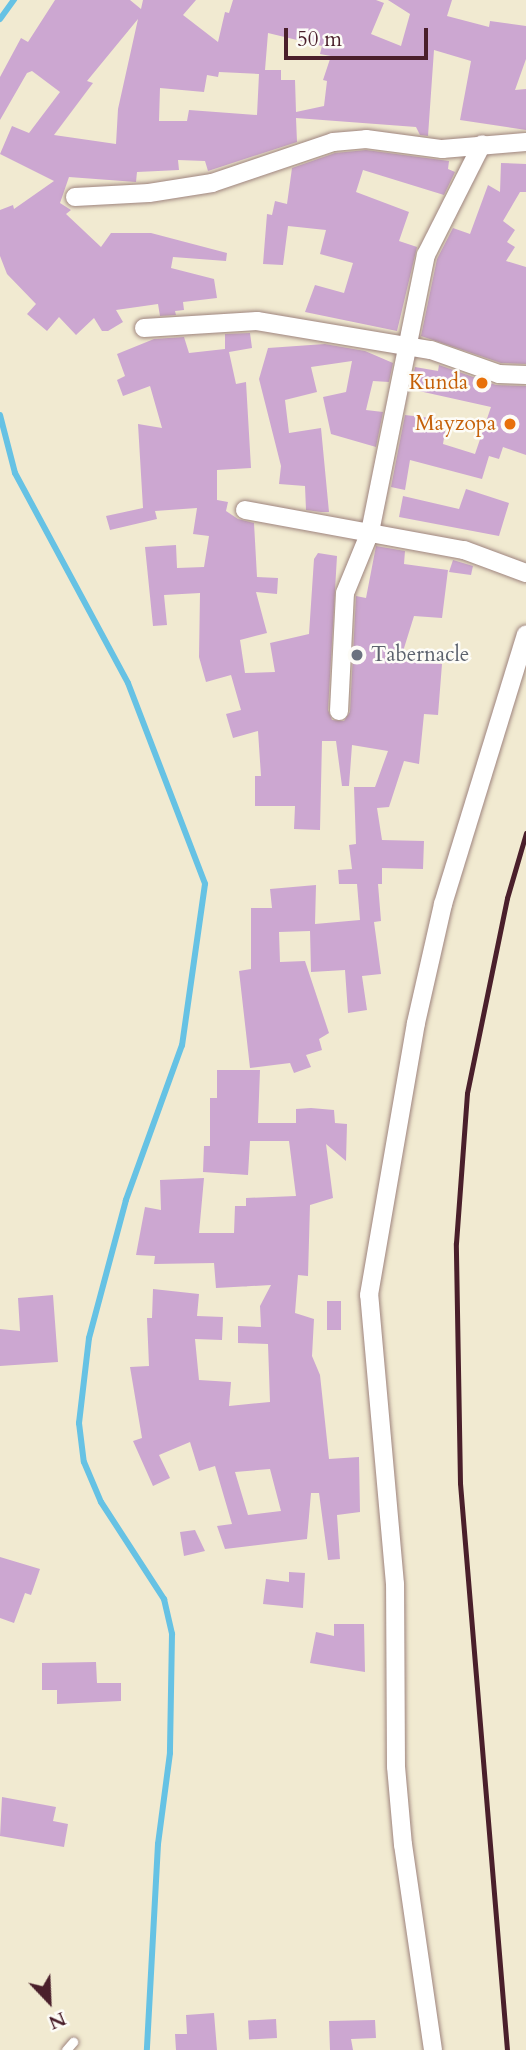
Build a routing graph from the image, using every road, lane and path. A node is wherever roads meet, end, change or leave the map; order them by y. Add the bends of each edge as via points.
1 (526, 142) edge
2 (482, 144) junction
3 (75, 197) dead end
4 (144, 328) dead end
5 (408, 346) junction
6 (526, 375) edge
7 (245, 510) dead end
8 (370, 532) junction
9 (526, 572) edge
10 (526, 635) edge
11 (340, 711) dead end
12 (72, 2042) dead end
13 (66, 2050) edge
14 (433, 2050) edge

1 - 2 street
2 - 3 street via 442,149 366,139 333,142 212,183 149,193
2 - 5 street via 426,255
4 - 5 street via 257,321
5 - 6 street via 499,374
5 - 8 street
7 - 8 street
8 - 9 street via 464,550
8 - 11 street via 345,593
10 - 14 street via 443,904 416,1023 369,1296 395,1584 402,1832
12 - 13 lane

